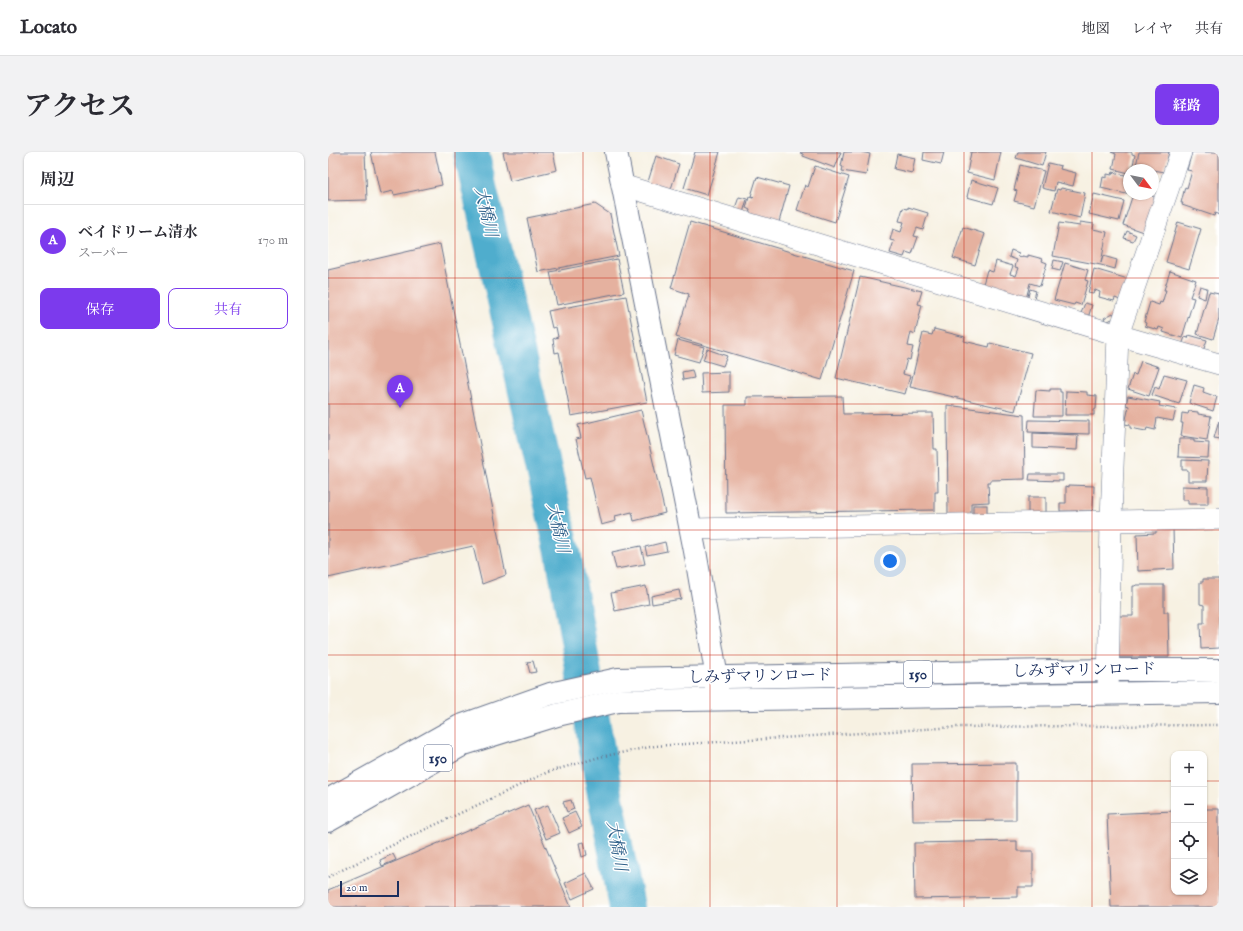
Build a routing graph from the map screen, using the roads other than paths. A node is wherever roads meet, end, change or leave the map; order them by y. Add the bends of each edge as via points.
1 (616, 152) edge
2 (1181, 152) edge
3 (622, 185) junction
4 (1118, 335) junction
5 (1219, 364) edge
6 (1219, 519) edge
7 (1111, 520) junction
8 (691, 529) junction
9 (1108, 670) junction
10 (1219, 670) edge
11 (717, 678) junction
12 (1108, 692) junction
13 (1219, 692) edge
14 (717, 699) junction
15 (328, 800) edge
16 (328, 821) edge

1 - 3 main road
2 - 4 street
3 - 4 street
3 - 8 main road
4 - 5 street
4 - 7 street
6 - 7 street
7 - 8 street
7 - 9 street
8 - 11 main road
9 - 10 main road, しみずマリンロード / 150
9 - 11 main road, しみずマリンロード / 150
9 - 12 street
11 - 14 main road
11 - 15 main road, しみずマリンロード / 150 via 618,679 550,694 460,726
12 - 13 main road, しみずマリンロード / 150
12 - 14 main road, しみずマリンロード / 150
14 - 16 main road, しみずマリンロード / 150 via 618,701 557,715 464,744

